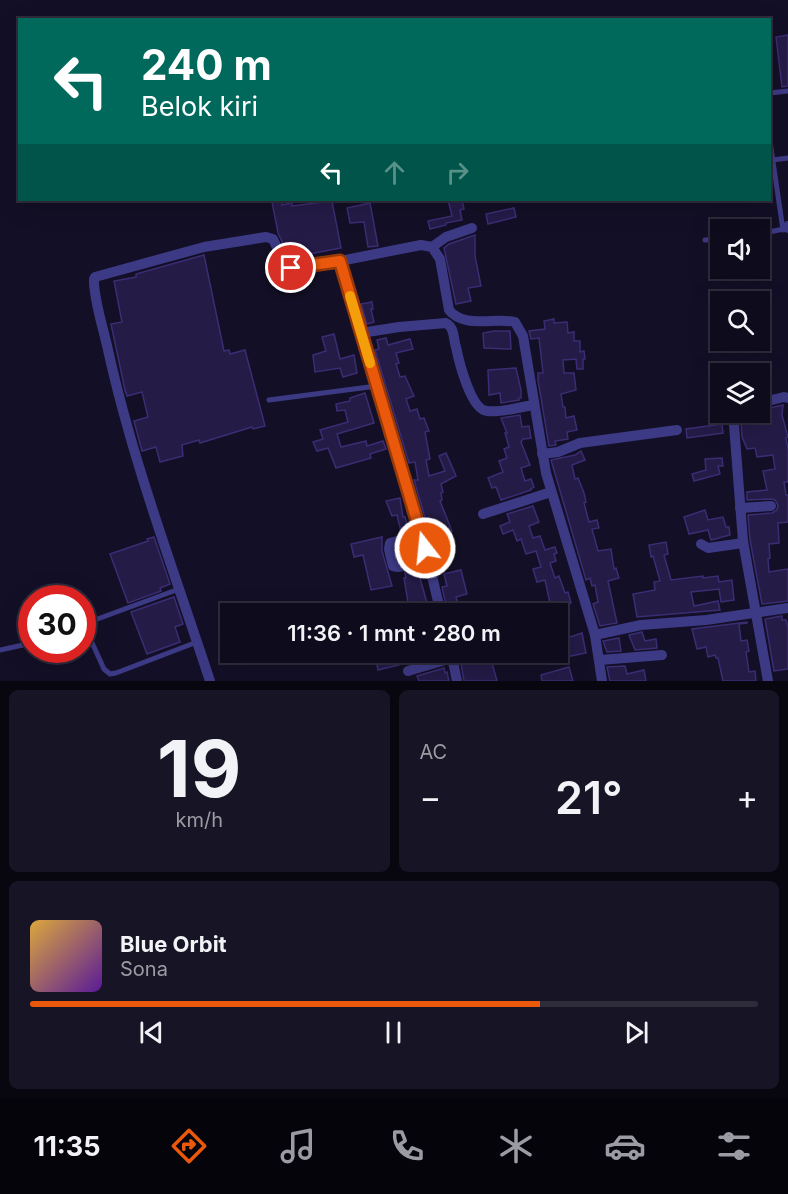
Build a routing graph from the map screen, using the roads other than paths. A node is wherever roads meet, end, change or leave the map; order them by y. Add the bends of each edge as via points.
1 (788, 91) edge
2 (771, 93) edge
3 (771, 150) edge
4 (788, 158) edge
5 (772, 160) junction
6 (786, 227) edge
7 (472, 228) dead end
8 (770, 231) edge
9 (710, 239) edge
10 (705, 240) dead end
11 (432, 247) junction
12 (340, 261) junction
13 (361, 333) junction
14 (377, 386) junction
15 (788, 398) edge
16 (269, 400) dead end
17 (770, 400) edge
18 (534, 405) junction
19 (734, 423) edge
20 (677, 430) dead end
21 (543, 454) junction
22 (551, 492) junction
23 (771, 506) dead end
24 (740, 508) junction
25 (483, 514) dead end
26 (422, 534) junction
27 (743, 543) junction
28 (701, 544) dead end
29 (429, 562) junction
30 (179, 589) junction
31 (438, 603) edge
32 (788, 608) edge
33 (755, 612) junction
34 (96, 620) edge
35 (595, 636) junction
36 (197, 642) junction
37 (18, 647) edge
38 (0, 650) edge
39 (96, 655) edge
40 (662, 656) dead end
41 (600, 660) junction
42 (430, 663) edge
43 (453, 663) edge
44 (408, 671) dead end
45 (210, 681) edge
46 (457, 681) edge
47 (602, 681) edge
48 (768, 681) edge

1 - 2 lane
3 - 5 lane
4 - 5 lane
5 - 6 lane
6 - 8 lane
7 - 11 street
9 - 10 lane
11 - 12 street via 422,245
11 - 18 street via 440,259 449,310 454,317 507,320 519,327
12 - 13 street
12 - 30 street via 286,267 273,239 266,237 204,247 94,279 125,417
13 - 14 street
13 - 18 street via 446,322 452,328 468,385 479,408 487,412
14 - 16 lane
14 - 26 street
15 - 17 street
18 - 21 street
19 - 24 street
20 - 21 street via 580,442
21 - 22 street
22 - 25 street
22 - 35 street
23 - 24 street
24 - 27 street
26 - 29 street
26 - 29 street via 390,543 393,566
27 - 28 street via 708,548
27 - 33 street
29 - 31 street
30 - 34 lane
30 - 36 street
32 - 33 street
33 - 35 street via 641,625
33 - 48 street
35 - 41 street
36 - 39 lane via 110,674
36 - 45 street
37 - 38 lane
40 - 41 street
41 - 47 street
42 - 44 street
43 - 46 street

